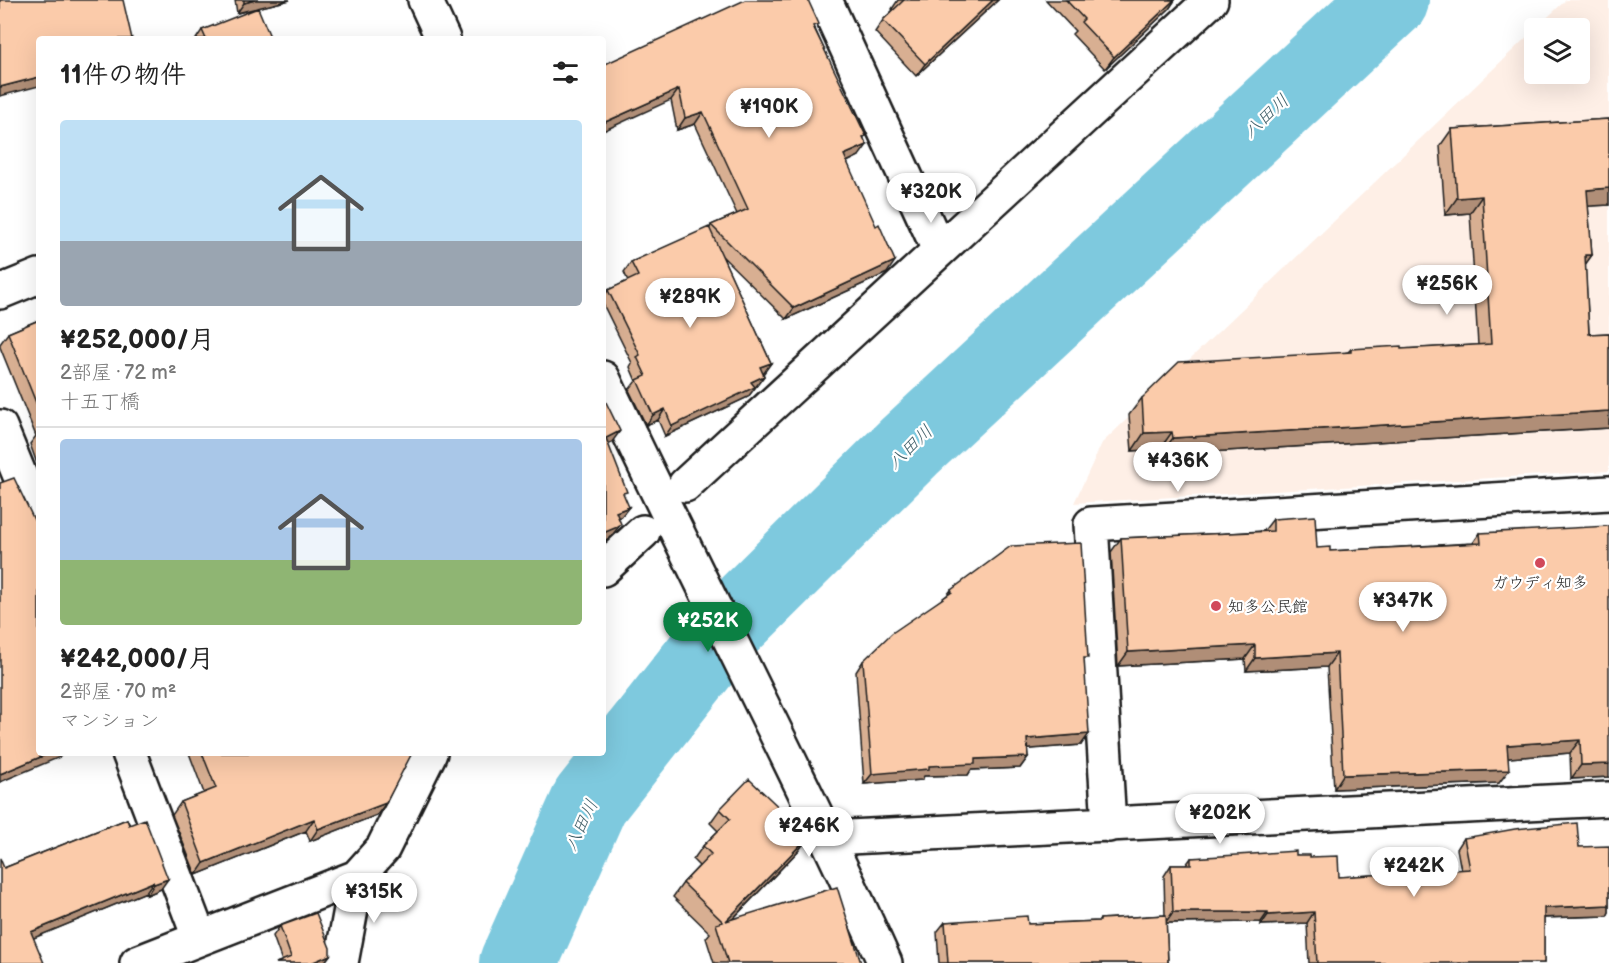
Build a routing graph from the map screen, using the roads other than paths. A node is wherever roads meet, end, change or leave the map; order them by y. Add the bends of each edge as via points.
1 (425, 0) edge
2 (825, 0) edge
3 (1211, 0) edge
4 (442, 36) edge
5 (939, 250) junction
6 (36, 277) edge
7 (0, 292) edge
8 (606, 384) edge
9 (0, 427) edge
10 (686, 485) dead end
11 (1609, 493) edge
12 (36, 515) edge
13 (643, 532) dead end
14 (606, 565) edge
15 (130, 756) edge
16 (429, 756) edge
17 (1609, 799) edge
18 (1109, 825) junction
19 (828, 838) junction
20 (357, 877) junction
21 (199, 937) junction
22 (137, 963) edge
23 (341, 963) edge
24 (885, 963) edge

1 - 4 street
2 - 5 street
3 - 5 street
5 - 10 street
6 - 7 street
8 - 19 street
9 - 12 street
11 - 18 street via 1091,524
13 - 14 street
15 - 21 street
16 - 20 street via 383,848
17 - 18 street
18 - 19 street
19 - 24 street
20 - 21 street
20 - 23 street
21 - 22 street

